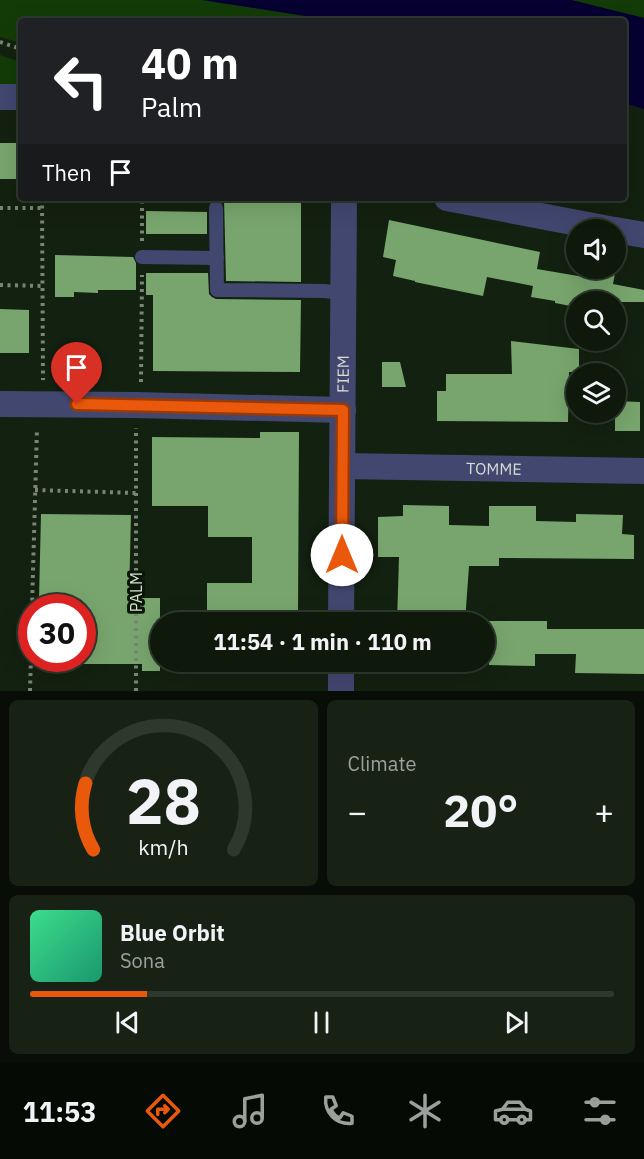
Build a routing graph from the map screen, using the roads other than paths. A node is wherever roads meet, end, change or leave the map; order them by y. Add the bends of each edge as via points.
1 (0, 97) edge
2 (18, 97) edge
3 (344, 201) edge
4 (463, 201) edge
5 (216, 208) dead end
6 (566, 221) edge
7 (626, 232) edge
8 (644, 235) edge
9 (142, 257) road end
10 (217, 258) junction
11 (343, 293) junction
12 (0, 404) edge
13 (343, 410) junction
14 (342, 466) junction
15 (644, 471) edge
16 (341, 612) edge
17 (341, 672) edge
18 (341, 691) edge

1 - 2 street
3 - 11 street, FIEM
4 - 6 street
5 - 10 lane
7 - 8 street
9 - 10 lane
10 - 11 lane via 217,290
11 - 13 street, FIEM
12 - 13 street
13 - 14 street, FIEM
14 - 15 street, TOMME
14 - 16 street, FIEM
17 - 18 street

